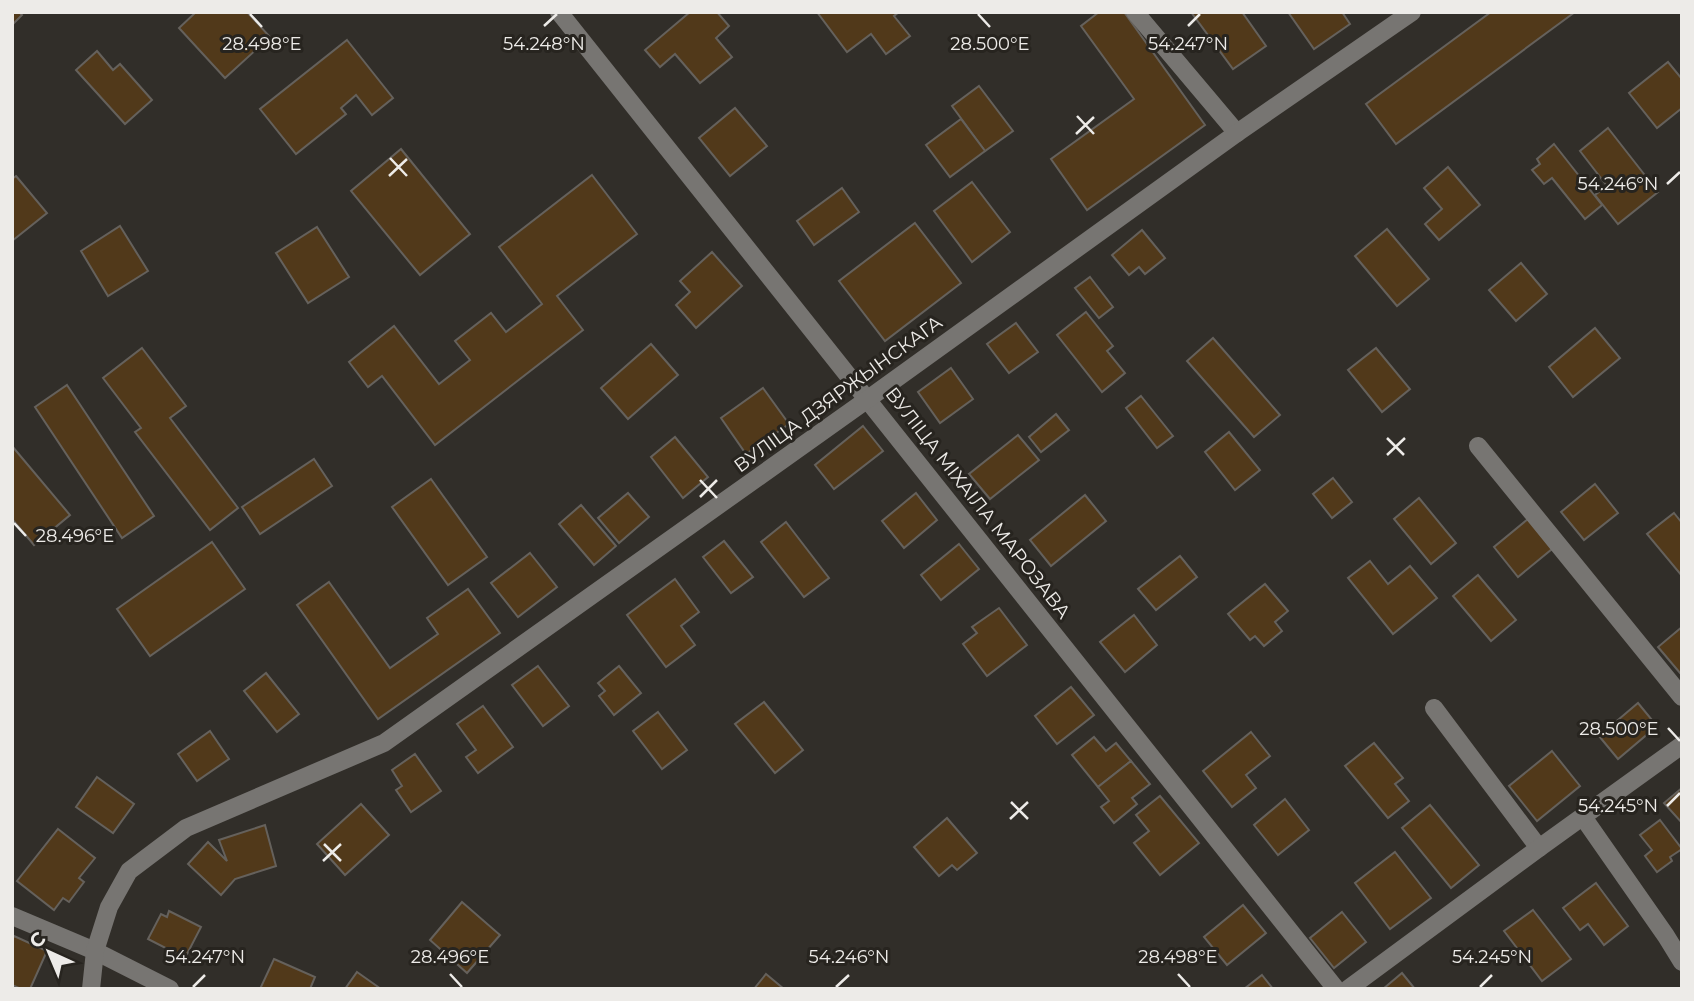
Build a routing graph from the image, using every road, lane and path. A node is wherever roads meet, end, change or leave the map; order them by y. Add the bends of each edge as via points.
1 (559, 12) edge
2 (1135, 12) edge
3 (1412, 12) edge
4 (1237, 133) junction
5 (868, 399) junction
6 (1478, 446) dead end
7 (1682, 696) edge
8 (1434, 708) dead end
9 (1682, 745) edge
10 (1583, 817) junction
11 (1539, 848) junction
12 (12, 916) edge
13 (95, 951) junction
14 (1682, 962) edge
15 (91, 989) edge
16 (170, 989) edge
17 (1336, 989) edge
18 (1348, 989) edge

1 - 5 street, ВУЛІЦА МІХАІЛА МАРОЗАВА
2 - 4 street
3 - 4 street, ВУЛІЦА ДЗЯРЖЫНСКАГА
4 - 5 street, ВУЛІЦА ДЗЯРЖЫНСКАГА
5 - 13 street, ВУЛІЦА ДЗЯРЖЫНСКАГА via 384,743 186,828 128,871 109,907
5 - 17 street, ВУЛІЦА МІХАІЛА МАРОЗАВА
6 - 7 street
8 - 11 street
9 - 10 street
10 - 11 street
10 - 14 street
11 - 18 street
12 - 13 street
13 - 15 street, ВУЛІЦА ДЗЯРЖЫНСКАГА
13 - 16 street

